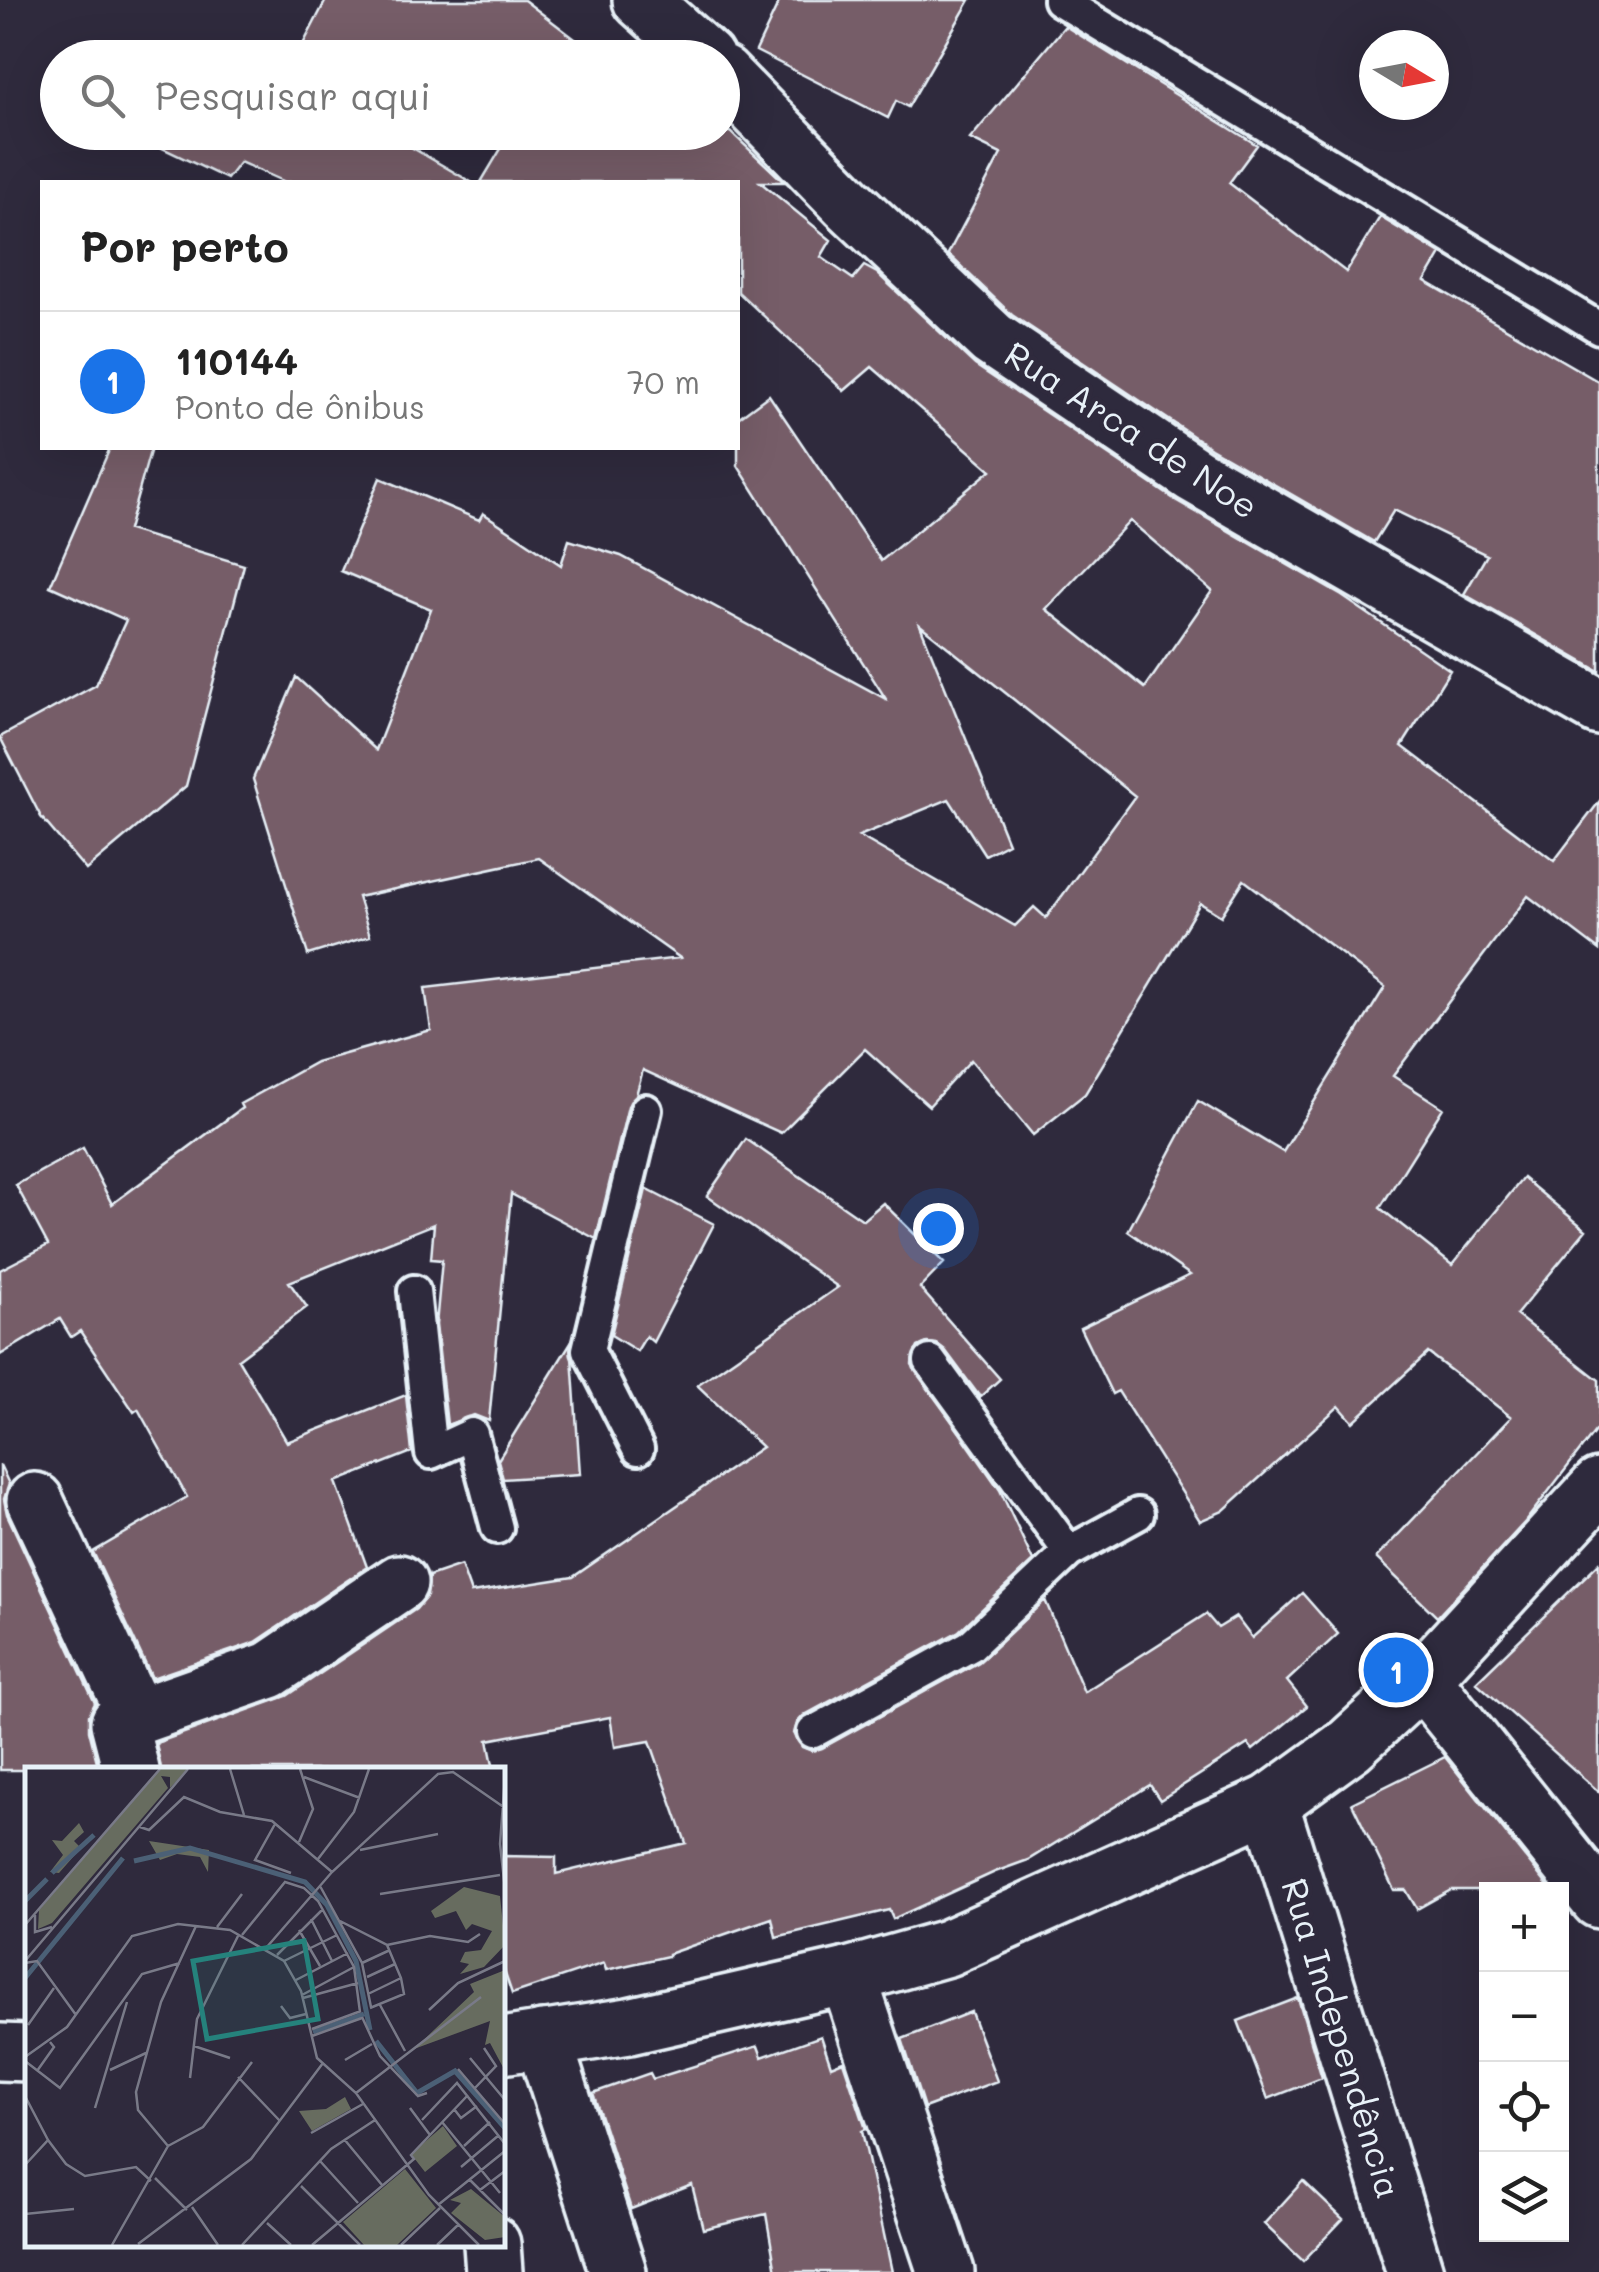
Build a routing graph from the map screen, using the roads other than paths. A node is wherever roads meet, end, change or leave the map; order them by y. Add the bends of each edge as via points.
1 (641, 0) edge
2 (1059, 0) edge
3 (686, 40) edge
4 (740, 92) edge
5 (1599, 328) edge
6 (1599, 708) edge
7 (646, 1110) dead end
8 (414, 1291) dead end
9 (930, 1361) dead end
10 (638, 1448) dead end
11 (1599, 1486) edge
12 (34, 1500) dead end
13 (1138, 1514) dead end
14 (497, 1528) dead end
15 (1068, 1552) junction
16 (399, 1583) dead end
17 (1422, 1679) junction
18 (814, 1732) dead end
19 (133, 1743) edge
20 (1270, 1803) junction
21 (1599, 1900) edge
22 (848, 1976) junction
23 (523, 2042) edge
24 (492, 2247) edge
25 (494, 2272) edge
26 (618, 2272) edge
27 (946, 2272) edge
28 (1415, 2272) edge

1 - 3 street
2 - 5 lane
4 - 6 street, Rua Arca de Noe via 992,339 1194,476
7 - 10 lane via 588,1350
8 - 14 lane via 430,1453 472,1434
9 - 15 lane
11 - 17 street
12 - 19 street
13 - 15 lane
15 - 18 lane via 970,1646
16 - 19 street via 270,1670
17 - 20 street
17 - 21 street
20 - 22 street via 948,1948
20 - 28 street, Rua Independência
22 - 23 street via 629,2026
22 - 27 street
23 - 26 street
24 - 25 street

